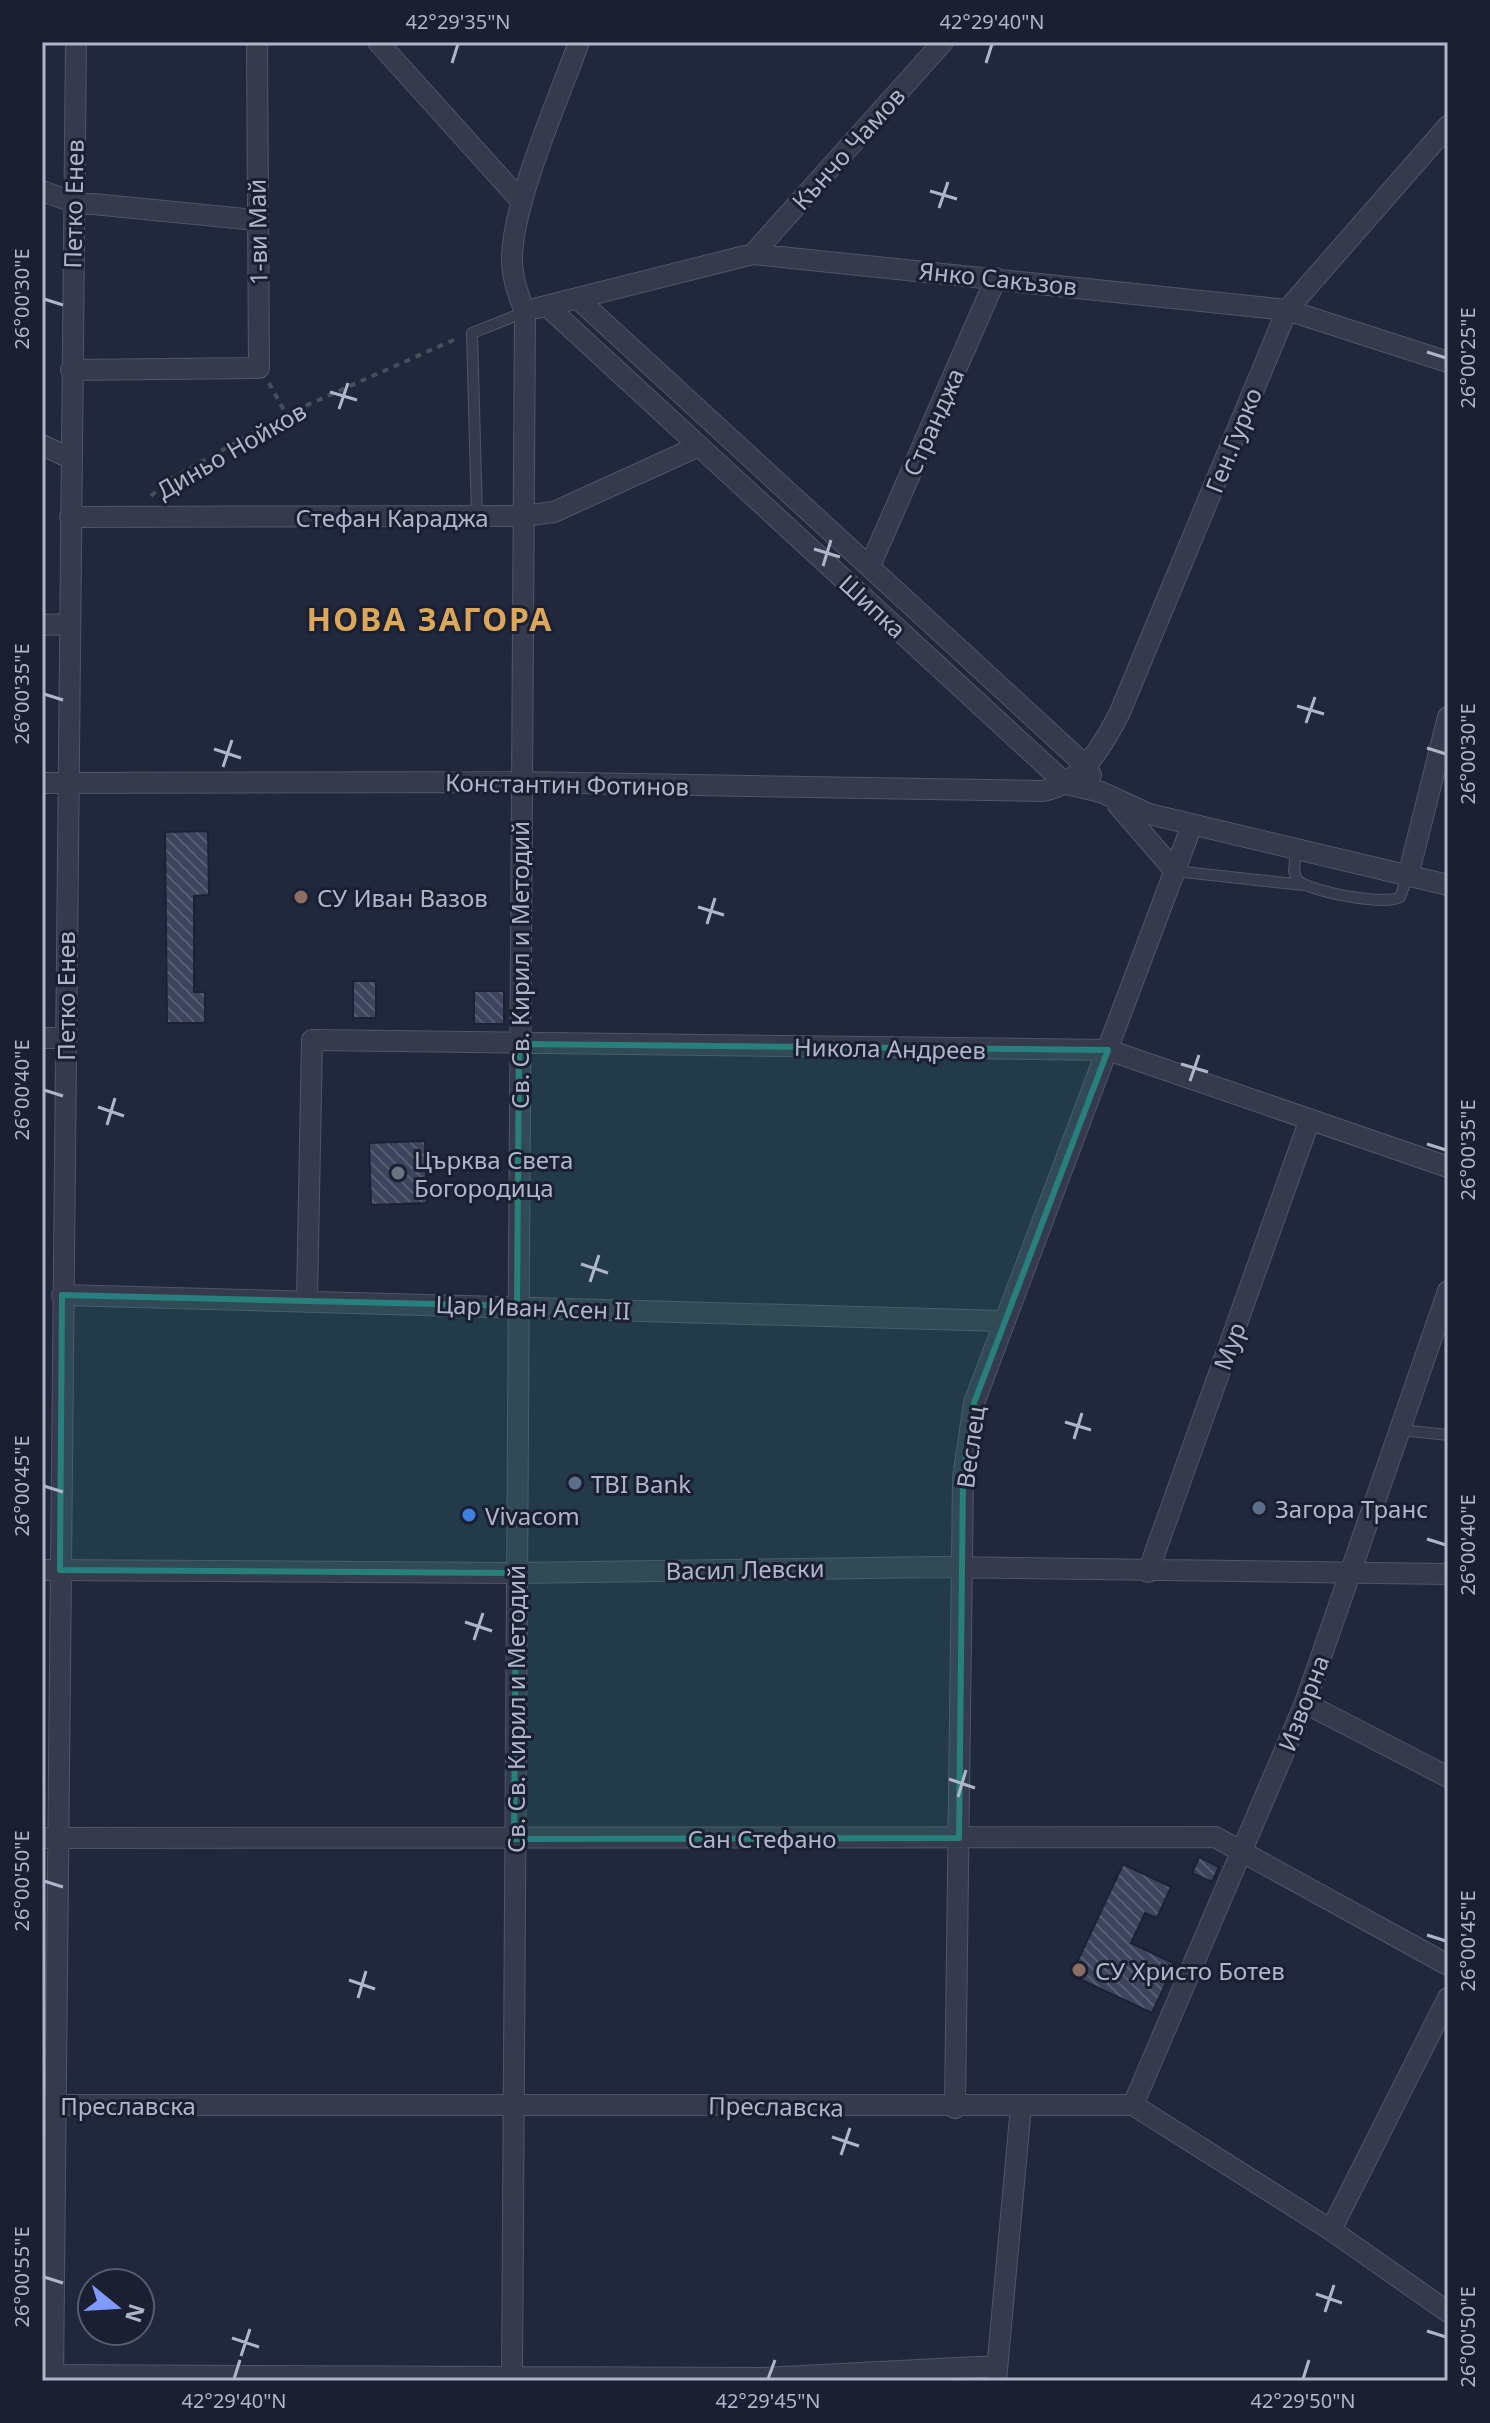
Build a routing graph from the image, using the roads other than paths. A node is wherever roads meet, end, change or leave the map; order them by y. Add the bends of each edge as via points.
1 (76, 42) edge
2 (257, 42) edge
3 (378, 42) edge
4 (579, 42) edge
5 (943, 42) edge
6 (1448, 126) edge
7 (42, 191) edge
8 (73, 202) junction
9 (522, 202) junction
10 (256, 220) junction
11 (753, 254) junction
12 (996, 278) junction
13 (577, 298) junction
14 (547, 306) junction
15 (1287, 310) junction
16 (525, 312) junction
17 (1448, 362) edge
18 (71, 370) junction
19 (42, 445) edge
20 (699, 446) junction
21 (70, 458) junction
22 (523, 516) junction
23 (70, 517) junction
24 (477, 517) junction
25 (870, 566) junction
26 (68, 624) junction
27 (42, 625) edge
28 (1448, 717) edge
29 (1085, 765) junction
30 (520, 782) junction
31 (42, 783) edge
32 (67, 783) junction
33 (1066, 784) junction
34 (1107, 796) junction
35 (1192, 825) junction
36 (1296, 850) junction
37 (1175, 871) junction
38 (1408, 876) junction
39 (1303, 885) junction
40 (1448, 885) edge
41 (42, 1038) edge
42 (65, 1038) junction
43 (519, 1044) junction
44 (1108, 1050) junction
45 (1310, 1119) junction
46 (1448, 1167) edge
47 (1448, 1291) edge
48 (62, 1295) junction
49 (307, 1299) junction
50 (517, 1306) junction
51 (1003, 1321) junction
52 (1401, 1430) junction
53 (1448, 1435) edge
54 (52, 1437) edge
55 (962, 1567) junction
56 (51, 1570) edge
57 (1148, 1572) junction
58 (516, 1573) junction
59 (1351, 1574) junction
60 (1448, 1574) edge
61 (1305, 1703) junction
62 (1448, 1777) edge
63 (50, 1838) edge
64 (959, 1838) junction
65 (514, 1839) junction
66 (1242, 1853) junction
67 (1448, 1965) edge
68 (1448, 1998) edge
69 (1442, 2024) edge
70 (512, 2104) junction
71 (48, 2105) edge
72 (1133, 2105) junction
73 (1021, 2106) junction
74 (955, 2108) junction
75 (1331, 2230) junction
76 (1448, 2312) edge
77 (997, 2374) edge
78 (49, 2377) edge
79 (511, 2378) edge
80 (762, 2380) edge

1 - 8 street, Петко Енев
2 - 10 street, 1-ви Май
3 - 9 street
4 - 9 street, Св. Св. Кирил и Методий
5 - 11 street, Кънчо Чамов
6 - 15 street, Ген.Гурко
7 - 8 street
8 - 10 street
8 - 18 street, Петко Енев
9 - 16 street, Св. Св. Кирил и Методий via 512,259
10 - 18 street, 1-ви Май via 259,368
11 - 12 street, Янко Сакъзов
11 - 13 street, Янко Сакъзов
12 - 15 street, Янко Сакъзов
12 - 25 street, Странджа
13 - 14 street, Янко Сакъзов
13 - 25 street, Шипка
14 - 16 street
14 - 20 street, Шипка
15 - 17 street, Янко Сакъзов
15 - 29 street, Ген.Гурко via 1120,712
16 - 22 street, Св. Св. Кирил и Методий
16 - 24 lane via 472,333
18 - 21 street, Петко Енев
19 - 21 street
20 - 22 street, Стефан Караджа via 554,512
20 - 33 street, Шипка
21 - 23 street, Петко Енев
22 - 24 street, Стефан Караджа
22 - 30 street, Св. Св. Кирил и Методий
23 - 24 street, Стефан Караджа
23 - 26 street, Петко Енев
25 - 29 street, Шипка
26 - 27 street
26 - 32 street, Петко Енев
28 - 38 street
29 - 33 street, Ген.Гурко
29 - 34 street, Шипка
30 - 32 street, Константин Фотинов
30 - 33 street, Константин Фотинов via 1031,791
30 - 43 street, Св. Св. Кирил и Методий
31 - 32 street, Константин Фотинов
32 - 42 street, Петко Енев
33 - 34 street, Шипка
34 - 35 street, Шипка via 1138,811
34 - 37 street
35 - 36 street, Шипка
35 - 37 street, Веслец
36 - 38 street, Шипка
36 - 39 lane via 1294,871
37 - 39 lane
37 - 44 street, Веслец
38 - 39 lane via 1400,897 1388,902
38 - 40 street, Шипка
41 - 42 street
42 - 48 street, Петко Енев
43 - 44 street, Никола Андреев
43 - 49 street, Никола Андреев via 312,1040
43 - 50 street, Св. Св. Кирил и Методий
44 - 45 street, Никола Андреев
44 - 51 street, Веслец
45 - 46 street, Никола Андреев
45 - 57 street, Мур
47 - 52 street, Изворна
48 - 49 street, Цар Иван Асен II
48 - 54 street, Петко Енев
49 - 50 street, Цар Иван Асен II
50 - 51 street, Цар Иван Асен II
50 - 58 street, Св. Св. Кирил и Методий
51 - 55 street, Веслец via 974,1403 963,1478
52 - 53 lane
52 - 59 street, Изворна
54 - 56 street, Петко Енев
55 - 57 street, Васил Левски
55 - 58 street, Васил Левски
55 - 64 street, Веслец
56 - 58 street, Васил Левски
56 - 63 street, Петко Енев
57 - 59 street, Васил Левски
58 - 65 street, Св. Св. Кирил и Методий
59 - 60 street, Васил Левски
59 - 61 street, Изворна
61 - 62 street
61 - 66 street, Изворна
63 - 65 street, Сан Стефано
63 - 71 street, Петко Енев
64 - 65 street, Сан Стефано
64 - 66 street, Сан Стефано via 1215,1837
64 - 74 street, Веслец
65 - 70 street, Св. Св. Кирил и Методий
66 - 67 street, Сан Стефано
66 - 72 street, Изворна
68 - 69 street
69 - 75 street
70 - 71 street, Преславска
70 - 74 street, Преславска
70 - 79 street, Св. Св. Кирил и Методий
71 - 78 street, Петко Енев
72 - 73 street, Преславска
72 - 75 street
73 - 74 street, Преславска
73 - 77 street
75 - 76 street
77 - 80 street
78 - 79 street
79 - 80 street

